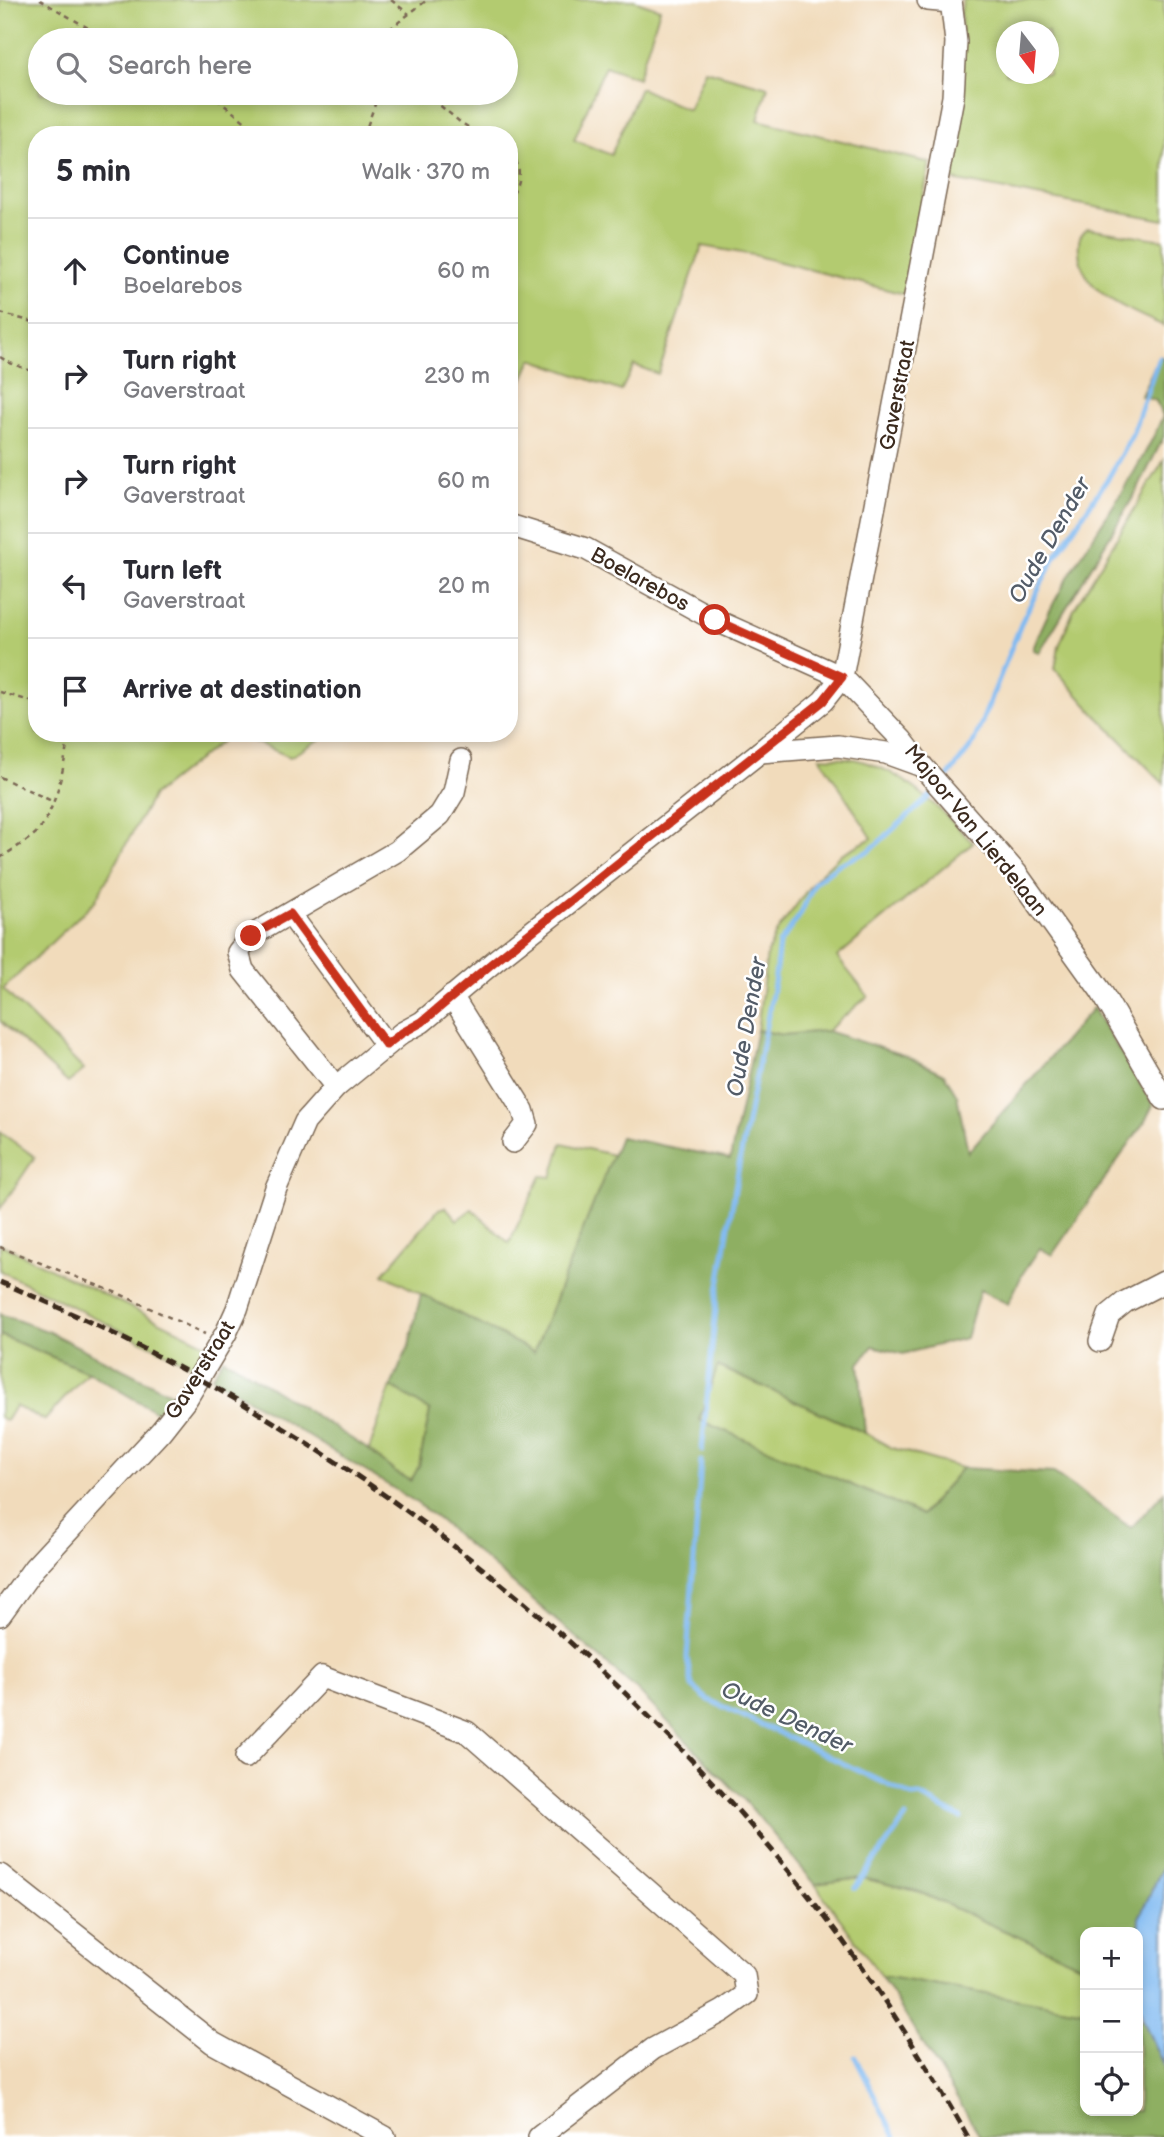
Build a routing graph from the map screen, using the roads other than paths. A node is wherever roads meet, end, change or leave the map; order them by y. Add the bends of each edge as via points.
1 (928, 0) edge
2 (951, 1) edge
3 (518, 529) edge
4 (842, 677) junction
5 (760, 752) junction
6 (461, 760) dead end
7 (932, 778) junction
8 (290, 914) junction
9 (452, 996) junction
10 (386, 1045) junction
11 (336, 1087) junction
12 (1164, 1099) edge
13 (513, 1142) dead end
14 (1164, 1282) edge
15 (1100, 1341) dead end
16 (0, 1615) edge
17 (246, 1758) dead end
18 (0, 1875) edge
19 (385, 2137) edge
20 (539, 2137) edge

1 - 2 street
2 - 4 street, Gaverstraat via 956,42 953,97
3 - 4 street, Boelarebos via 586,549 715,620
4 - 5 street, Gaverstraat via 823,701
4 - 7 street, Majoor Van Lierdelaan
5 - 7 street via 838,746 886,753
5 - 9 street, Gaverstraat
6 - 8 street via 454,792 440,815 397,852
7 - 12 street, Majoor Van Lierdelaan via 1025,885 1101,991
8 - 10 street
8 - 11 street via 251,936 238,952 240,961
9 - 10 street, Gaverstraat
9 - 13 street via 523,1110 527,1124
10 - 11 street, Gaverstraat
11 - 16 street, Gaverstraat via 305,1122 276,1188 237,1308 187,1398 34,1568
14 - 15 street via 1109,1315
17 - 20 street via 322,1677 467,1732 744,1975 747,1994 653,2049
18 - 19 street via 213,2043

